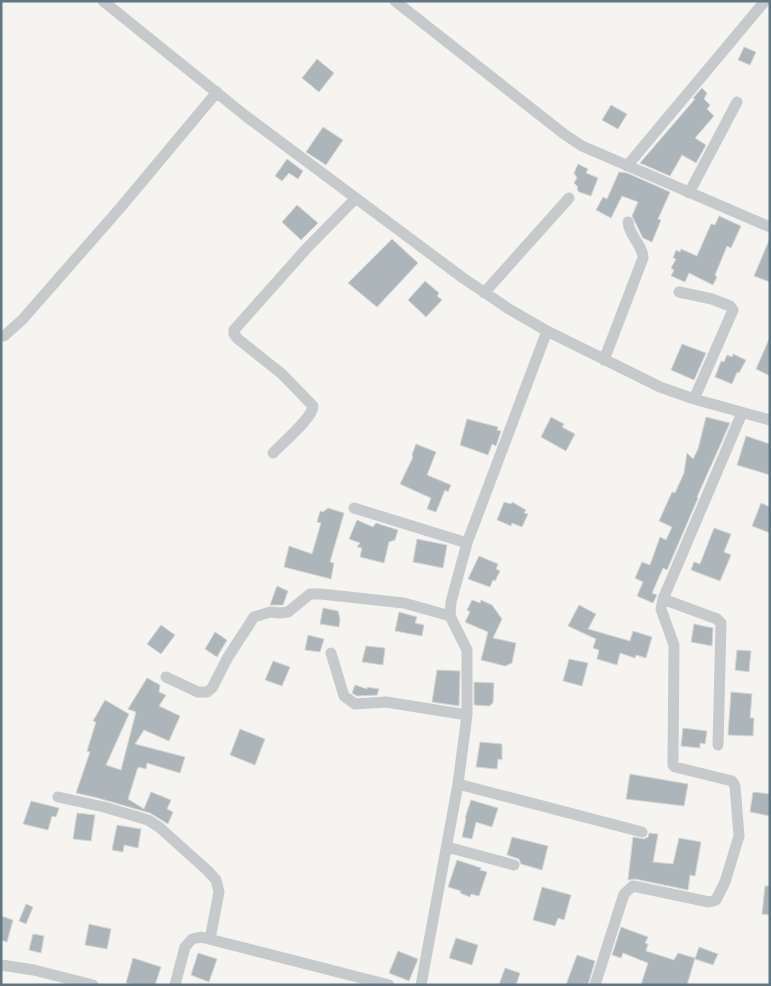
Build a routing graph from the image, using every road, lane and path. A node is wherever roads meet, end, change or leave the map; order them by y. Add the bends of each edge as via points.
1 (103, 1) edge
2 (395, 1) edge
3 (765, 1) edge
4 (217, 92) junction
5 (738, 102) dead end
6 (628, 166) junction
7 (690, 194) junction
8 (356, 198) junction
9 (569, 198) dead end
10 (628, 222) dead end
11 (770, 228) edge
12 (679, 292) dead end
13 (484, 293) junction
14 (547, 331) junction
15 (4, 336) dead end
16 (604, 360) junction
17 (694, 399) junction
18 (742, 413) junction
19 (770, 420) edge
20 (273, 453) dead end
21 (354, 508) dead end
22 (467, 542) junction
23 (663, 600) junction
24 (450, 616) junction
25 (331, 653) dead end
26 (166, 677) dead end
27 (467, 715) junction
28 (718, 746) dead end
29 (458, 784) junction
30 (58, 797) dead end
31 (642, 832) dead end
32 (447, 847) junction
33 (514, 865) dead end
34 (210, 939) junction
35 (1, 965) edge
36 (93, 985) edge
37 (174, 985) edge
38 (389, 985) edge
39 (421, 985) edge
40 (595, 985) edge

1 - 4 street
2 - 6 street via 564,134 582,146
3 - 6 street
4 - 8 street
4 - 15 street via 121,208
5 - 7 street
6 - 7 street
7 - 11 street
8 - 13 street
8 - 20 street via 234,330 238,339 282,374 313,406 309,417
9 - 13 street
10 - 16 street via 643,258
12 - 17 street via 712,299 733,310
13 - 14 street
14 - 16 street
14 - 22 street
16 - 17 street via 660,387
17 - 18 street
18 - 19 street
18 - 23 street
21 - 22 street
22 - 24 street
23 - 28 street via 721,623
23 - 40 street via 661,609 674,645 673,765 732,781 739,836 716,900 709,902 633,886 627,890
24 - 26 street via 404,602 310,594 288,612 270,612 254,617 207,692 198,692
24 - 27 street via 467,650
25 - 27 street via 344,696 355,704 386,702
27 - 29 street
29 - 31 street
29 - 32 street
30 - 34 street via 148,820 208,871 216,880 219,892
32 - 33 street
32 - 39 street
34 - 37 street via 192,939 185,947
34 - 38 street
35 - 36 street

